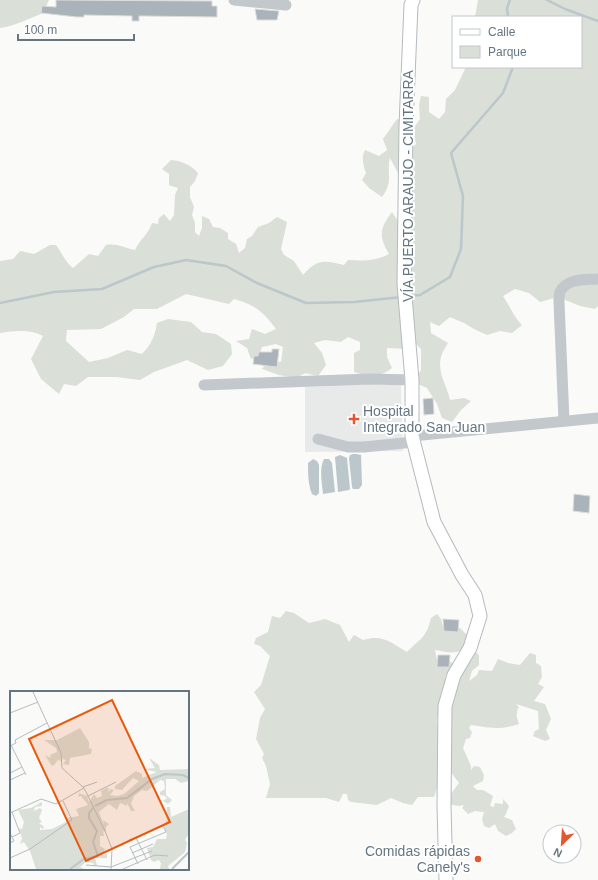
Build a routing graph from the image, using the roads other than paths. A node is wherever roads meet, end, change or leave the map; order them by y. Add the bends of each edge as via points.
1 (238, 0) edge
2 (413, 0) edge
3 (286, 5) dead end
4 (598, 279) edge
5 (412, 380) junction
6 (204, 385) dead end
7 (598, 418) edge
8 (564, 421) junction
9 (318, 439) dead end
10 (413, 439) junction
11 (446, 880) edge

1 - 3 street
2 - 5 main road, VÍA PUERTO ARAUJO - CIMITARRA via 406,126 404,284
4 - 8 street via 566,284 560,292
5 - 6 street via 370,379
5 - 10 main road, VÍA PUERTO ARAUJO - CIMITARRA
7 - 8 street
8 - 10 street
9 - 10 street via 348,447 364,447
10 - 11 main road, VÍA PUERTO ARAUJO - CIMITARRA via 434,522 475,595 480,616 470,648 454,675 445,706

